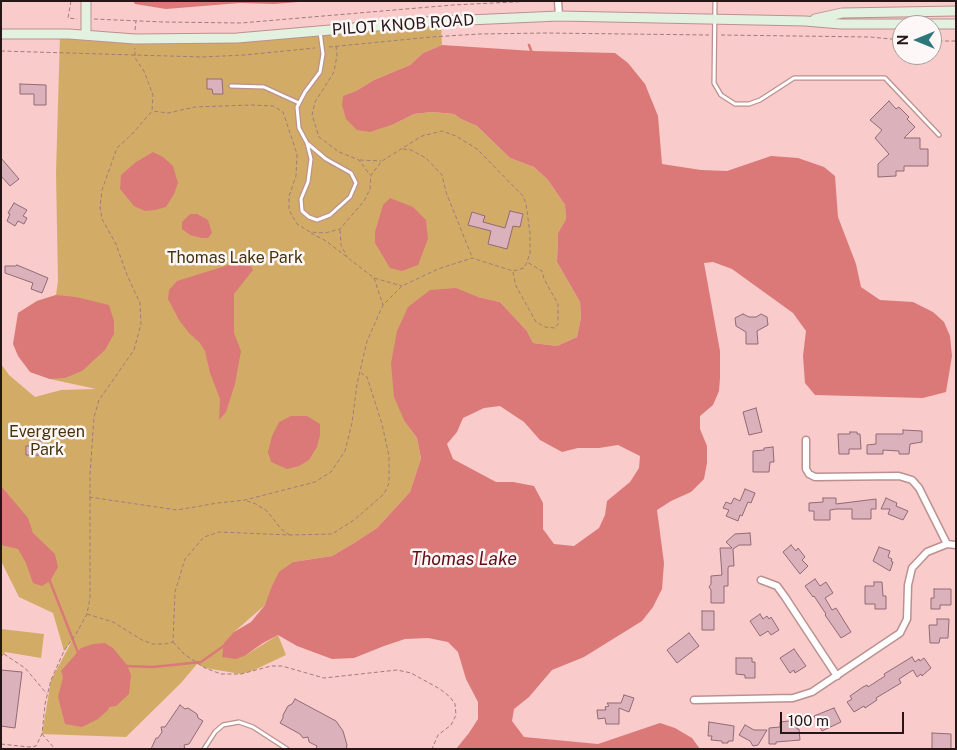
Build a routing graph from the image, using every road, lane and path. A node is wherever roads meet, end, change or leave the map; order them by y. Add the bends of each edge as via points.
1 (71, 1) edge
2 (86, 1) edge
3 (534, 1) edge
4 (558, 1) edge
5 (715, 1) edge
6 (760, 1) edge
7 (885, 1) edge
8 (956, 11) edge
9 (559, 16) junction
10 (715, 19) junction
11 (86, 20) junction
12 (805, 21) junction
13 (956, 24) edge
14 (320, 31) junction
15 (1, 34) edge
16 (86, 35) junction
17 (715, 35) junction
18 (892, 39) edge
19 (942, 41) edge
20 (956, 41) edge
21 (336, 46) junction
22 (322, 48) junction
23 (1, 51) edge
24 (134, 55) junction
25 (231, 86) dead end
26 (299, 103) junction
27 (152, 111) junction
28 (939, 134) dead end
29 (307, 143) junction
30 (402, 149) junction
31 (359, 160) junction
32 (382, 161) junction
33 (371, 176) junction
34 (340, 229) junction
35 (310, 232) junction
36 (347, 258) junction
37 (472, 258) junction
38 (527, 262) junction
39 (513, 271) junction
40 (374, 278) junction
41 (402, 286) junction
42 (383, 306) junction
43 (360, 373) junction
44 (806, 440) dead end
45 (89, 498) junction
46 (245, 500) junction
47 (290, 536) junction
48 (946, 544) junction
49 (956, 544) edge
50 (761, 580) dead end
51 (87, 614) junction
52 (172, 642) junction
53 (4, 654) dead end
54 (837, 676) junction
55 (48, 696) junction
56 (694, 700) dead end
57 (42, 734) junction
58 (1, 744) edge
59 (55, 749) edge
60 (204, 749) edge
61 (287, 749) edge
62 (432, 749) edge

1 - 11 path via 68,18
2 - 11 main road
3 - 11 path via 242,23
4 - 9 street
5 - 10 lane
6 - 7 path
8 - 12 main road, PILOT KNOB ROAD via 842,13
9 - 10 main road, PILOT KNOB ROAD
9 - 14 main road, PILOT KNOB ROAD via 423,22
10 - 12 main road, PILOT KNOB ROAD
10 - 17 lane
11 - 16 main road
12 - 13 main road, PILOT KNOB ROAD
14 - 16 main road, PILOT KNOB ROAD via 238,38 135,39
14 - 22 lane
15 - 16 main road, PILOT KNOB ROAD
17 - 18 path
17 - 21 path via 479,34
17 - 28 lane via 714,84 721,95 735,104 760,100 794,78 886,78
19 - 20 path
21 - 22 path
21 - 31 path via 334,72 315,102 312,115 319,137 339,152
22 - 24 path via 236,56
22 - 26 lane via 320,72
23 - 24 path
24 - 27 path via 153,95
25 - 26 lane via 264,87
26 - 29 lane via 299,128
27 - 35 path via 168,113 195,107 251,105 273,106 282,112 297,154 289,210 297,224
27 - 45 path via 117,148 102,190 102,219 140,303 141,324 134,350 99,400 94,417
29 - 29 lane via 311,159 308,182 301,199 302,211 317,220 330,215 350,197 356,183 351,173 326,159
30 - 32 path
30 - 37 path via 426,158 442,175
30 - 38 path via 422,136 442,131 477,149 523,196 530,233
31 - 32 path
31 - 33 path
32 - 33 path
33 - 34 path via 370,189 364,201
34 - 35 path
34 - 36 path via 341,245
35 - 36 path
36 - 40 path
37 - 39 path
37 - 41 path
38 - 39 path via 524,268
38 - 39 path via 542,271 558,304 555,328 536,322 516,286
40 - 41 path
40 - 42 path
41 - 42 path
42 - 43 path via 366,341
43 - 46 path via 345,451 331,472 315,482
43 - 47 path via 368,377 382,424 389,456 389,483 384,494 362,514 332,534
44 - 48 street via 806,469 815,477 899,476 912,480
45 - 46 path via 177,510
45 - 51 path via 90,598
46 - 47 path via 267,511
47 - 52 path via 219,532 204,537 184,559 175,592
48 - 49 street
48 - 54 street via 927,552 912,568 907,619 900,633
50 - 54 street via 777,586
51 - 52 path via 113,622 153,644
51 - 55 path via 64,651
52 - 62 path via 204,668 221,674 241,674 271,666 324,678 397,670 412,673 440,689 456,704 456,715 451,725 438,735
53 - 55 path via 25,668
54 - 56 street via 812,692 793,698
55 - 57 path
57 - 58 path via 36,746
57 - 59 path
60 - 61 lane via 223,725 238,722 253,727

